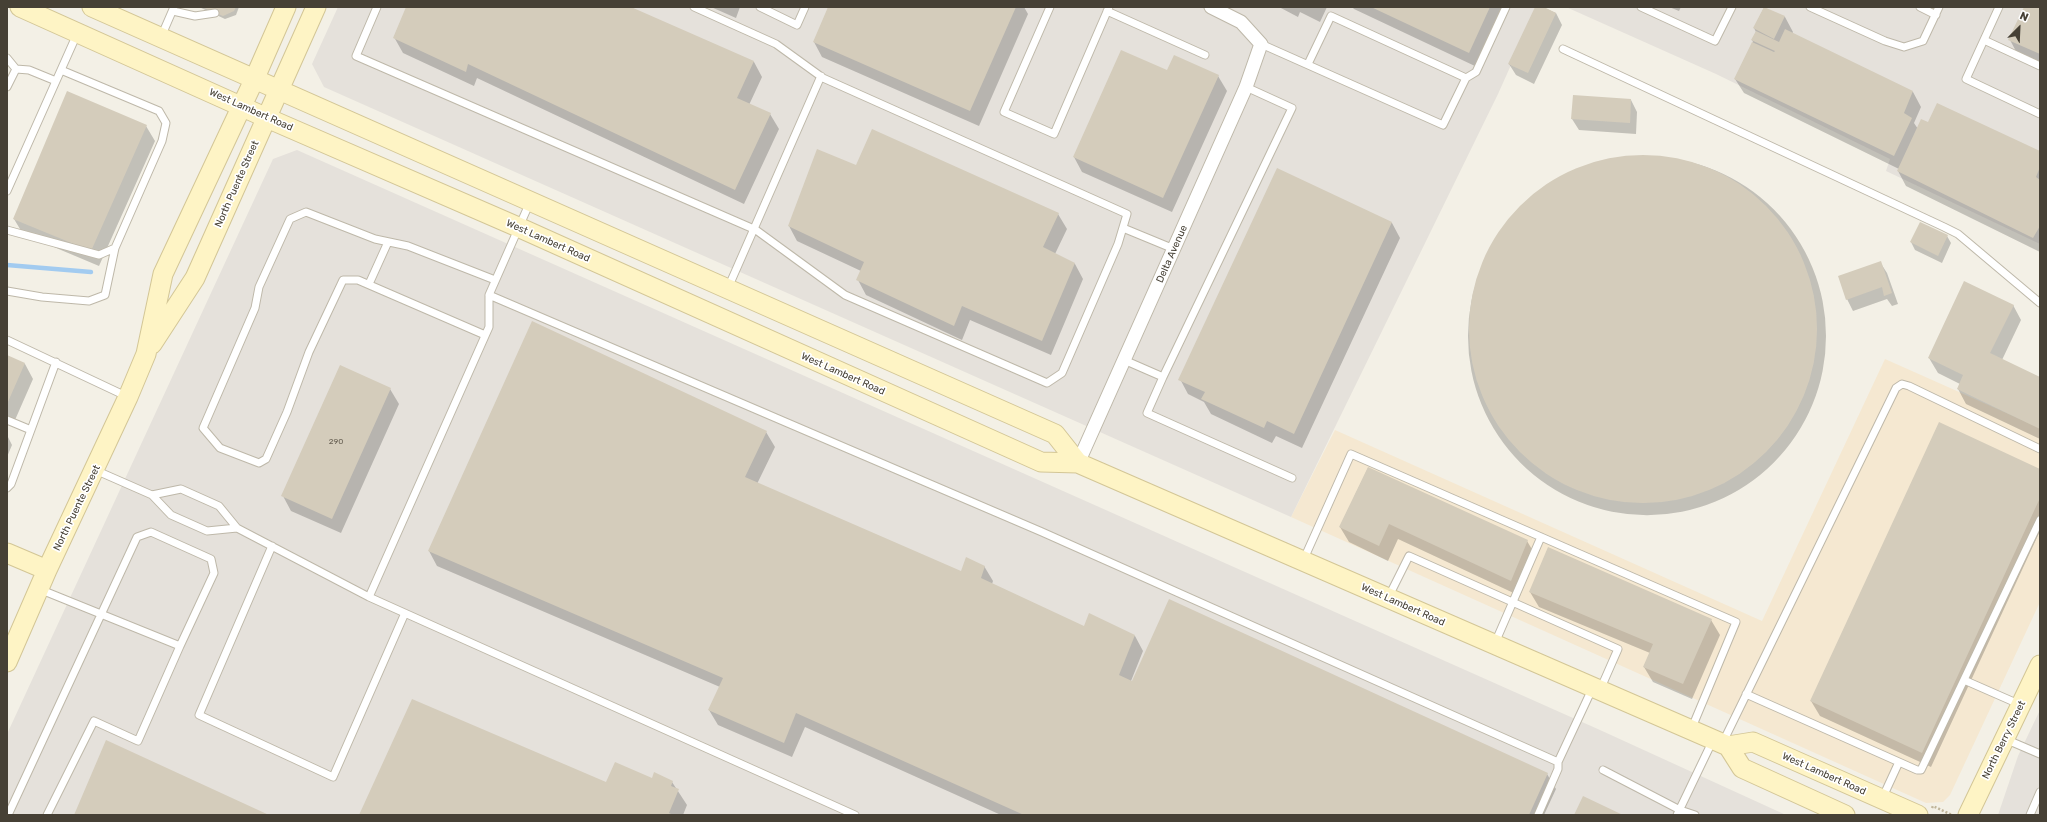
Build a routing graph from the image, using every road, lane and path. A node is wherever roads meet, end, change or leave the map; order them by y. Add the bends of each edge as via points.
1 (20, 7) edge
2 (92, 7) edge
3 (286, 7) edge
4 (316, 7) edge
5 (378, 7) edge
6 (694, 7) edge
7 (760, 7) edge
8 (805, 7) edge
9 (1050, 7) edge
10 (1506, 7) edge
11 (1641, 7) edge
12 (1732, 7) edge
13 (1810, 7) edge
14 (1920, 7) edge
15 (1939, 7) edge
16 (1999, 7) edge
17 (1218, 8) edge
18 (173, 9) edge
19 (1108, 9) edge
20 (215, 13) dead end
21 (1936, 14) junction
22 (78, 34) junction
23 (160, 38) junction
24 (1984, 40) junction
25 (1261, 44) junction
26 (1563, 49) dead end
27 (1205, 55) dead end
28 (7, 58) edge
29 (1308, 64) junction
30 (2040, 66) edge
31 (16, 69) junction
32 (61, 70) junction
33 (821, 76) junction
34 (1466, 78) junction
35 (254, 80) junction
36 (56, 81) junction
37 (7, 87) edge
38 (1246, 87) junction
39 (279, 91) junction
40 (242, 106) junction
41 (2040, 114) edge
42 (267, 118) junction
43 (7, 191) edge
44 (531, 200) junction
45 (518, 227) junction
46 (1123, 228) junction
47 (754, 229) junction
48 (7, 230) edge
49 (388, 242) junction
50 (115, 248) junction
51 (1174, 249) junction
52 (495, 280) junction
53 (369, 284) junction
54 (728, 288) junction
55 (7, 290) edge
56 (488, 295) junction
57 (2040, 303) edge
58 (485, 335) junction
59 (7, 340) edge
60 (146, 354) junction
61 (1124, 360) junction
62 (56, 362) junction
63 (1162, 377) junction
64 (128, 397) junction
65 (7, 420) edge
66 (31, 430) junction
67 (2040, 449) edge
68 (1078, 463) junction
69 (95, 470) junction
70 (1292, 478) dead end
71 (7, 488) edge
72 (152, 494) junction
73 (2040, 520) edge
74 (237, 528) junction
75 (1541, 537) junction
76 (272, 546) junction
77 (7, 553) edge
78 (1303, 561) junction
79 (47, 570) junction
80 (39, 589) junction
81 (369, 596) junction
82 (1388, 598) junction
83 (1512, 603) junction
84 (406, 613) junction
85 (100, 614) junction
86 (1494, 644) junction
87 (180, 646) junction
88 (7, 662) edge
89 (2040, 665) edge
90 (1964, 680) junction
91 (2035, 687) edge
92 (1596, 689) junction
93 (1746, 694) junction
94 (2021, 705) junction
95 (1691, 730) junction
96 (2005, 739) junction
97 (1721, 744) junction
98 (2040, 754) edge
99 (1558, 762) junction
100 (1899, 762) junction
101 (1603, 770) dead end
102 (2040, 792) edge
103 (1882, 799) junction
104 (1678, 812) edge
105 (1924, 813) edge
106 (8, 815) edge
107 (47, 815) edge
108 (855, 815) edge
109 (1538, 815) edge
110 (1695, 815) edge
111 (1845, 815) edge
112 (1953, 815) edge
113 (1968, 815) edge
114 (2030, 815) edge

1 - 22 main road, West Lambert Road
2 - 23 main road, West Lambert Road
3 - 35 main road, North Puente Street
4 - 39 main road, North Puente Street
5 - 47 lane via 356,56
6 - 33 lane via 776,44
7 - 8 lane via 797,25
9 - 19 lane via 1004,112 1054,134
10 - 34 lane via 1476,72
11 - 12 lane via 1715,41
13 - 21 lane via 1904,47 1923,41
14 - 21 lane
15 - 21 lane
16 - 24 lane
17 - 25 street via 1241,22
18 - 20 lane via 195,16
18 - 23 lane
19 - 27 lane
22 - 32 lane
22 - 40 main road, West Lambert Road
23 - 35 main road, West Lambert Road
24 - 30 lane
24 - 41 lane via 1966,79
25 - 29 lane
25 - 38 street, Delta Avenue
26 - 57 lane via 1944,226 1958,234
28 - 31 lane
29 - 34 lane via 1443,125
29 - 34 lane via 1331,16
31 - 36 lane via 29,70
31 - 37 lane
32 - 36 lane
32 - 50 lane via 159,111 166,123 162,141
33 - 46 lane via 1127,214
33 - 47 lane
35 - 39 main road, West Lambert Road
35 - 40 main road, North Puente Street
36 - 43 lane
38 - 51 street, Delta Avenue
38 - 63 lane via 1292,108
39 - 42 main road, North Puente Street
39 - 44 main road, West Lambert Road
40 - 42 main road, West Lambert Road
40 - 60 main road, North Puente Street via 163,274
42 - 45 main road, West Lambert Road
42 - 60 main road, North Puente Street via 195,278
44 - 45 lane
44 - 54 main road, West Lambert Road
45 - 52 lane
45 - 68 main road, West Lambert Road via 1041,462
46 - 47 lane via 1062,373 1047,383 845,295
46 - 51 lane
47 - 54 lane
48 - 50 lane via 99,255
49 - 52 lane via 408,246
49 - 53 lane
49 - 53 lane via 375,240 306,212 290,219 259,287 255,308 203,428 220,448 259,463 266,459 309,352 343,280 358,280
50 - 55 lane via 105,295 89,300 42,297
51 - 61 street, Delta Avenue
52 - 56 lane
53 - 58 lane
54 - 68 main road, West Lambert Road via 1055,434
56 - 58 lane via 489,327
56 - 99 lane via 1042,532
58 - 81 lane
59 - 62 lane
60 - 64 main road, North Puente Street
61 - 63 lane
61 - 68 street, Delta Avenue
62 - 64 lane
62 - 66 lane
63 - 70 lane via 1147,413
64 - 69 main road, North Puente Street
65 - 66 lane
66 - 71 lane via 11,484
67 - 93 lane via 1909,386 1902,384 1896,388
68 - 78 main road, West Lambert Road
69 - 72 lane
69 - 79 main road, North Puente Street
72 - 74 lane via 170,515 207,531
72 - 74 lane via 180,489 219,506
73 - 90 lane
74 - 76 lane
75 - 78 lane via 1352,454
75 - 83 lane
75 - 95 lane via 1736,622
76 - 81 lane
76 - 84 lane via 199,715 333,777
77 - 79 main road
78 - 82 main road, West Lambert Road
79 - 80 main road, North Puente Street
80 - 85 lane
80 - 88 main road, North Puente Street
81 - 84 lane
82 - 83 lane via 1408,556
82 - 86 main road, West Lambert Road
83 - 86 lane
83 - 92 lane via 1618,649
84 - 108 lane
85 - 87 lane
85 - 87 lane via 137,537 151,532 211,560 214,573
85 - 106 lane
86 - 92 main road, West Lambert Road
87 - 107 lane via 138,741 94,721
89 - 91 main road, North Berry Street
90 - 94 lane
90 - 100 lane via 1923,767 1917,770
91 - 94 main road, North Berry Street
92 - 95 main road, West Lambert Road
92 - 99 lane
93 - 97 lane
93 - 100 lane
94 - 96 main road, North Berry Street
95 - 97 main road, West Lambert Road
96 - 98 lane
96 - 113 main road, North Berry Street
97 - 103 main road, West Lambert Road via 1753,742
97 - 104 lane
97 - 111 main road via 1742,768
99 - 109 lane via 1558,769
100 - 103 lane
101 - 104 lane
102 - 114 lane
103 - 105 main road, West Lambert Road
104 - 110 lane
105 - 112 path via 1933,806

